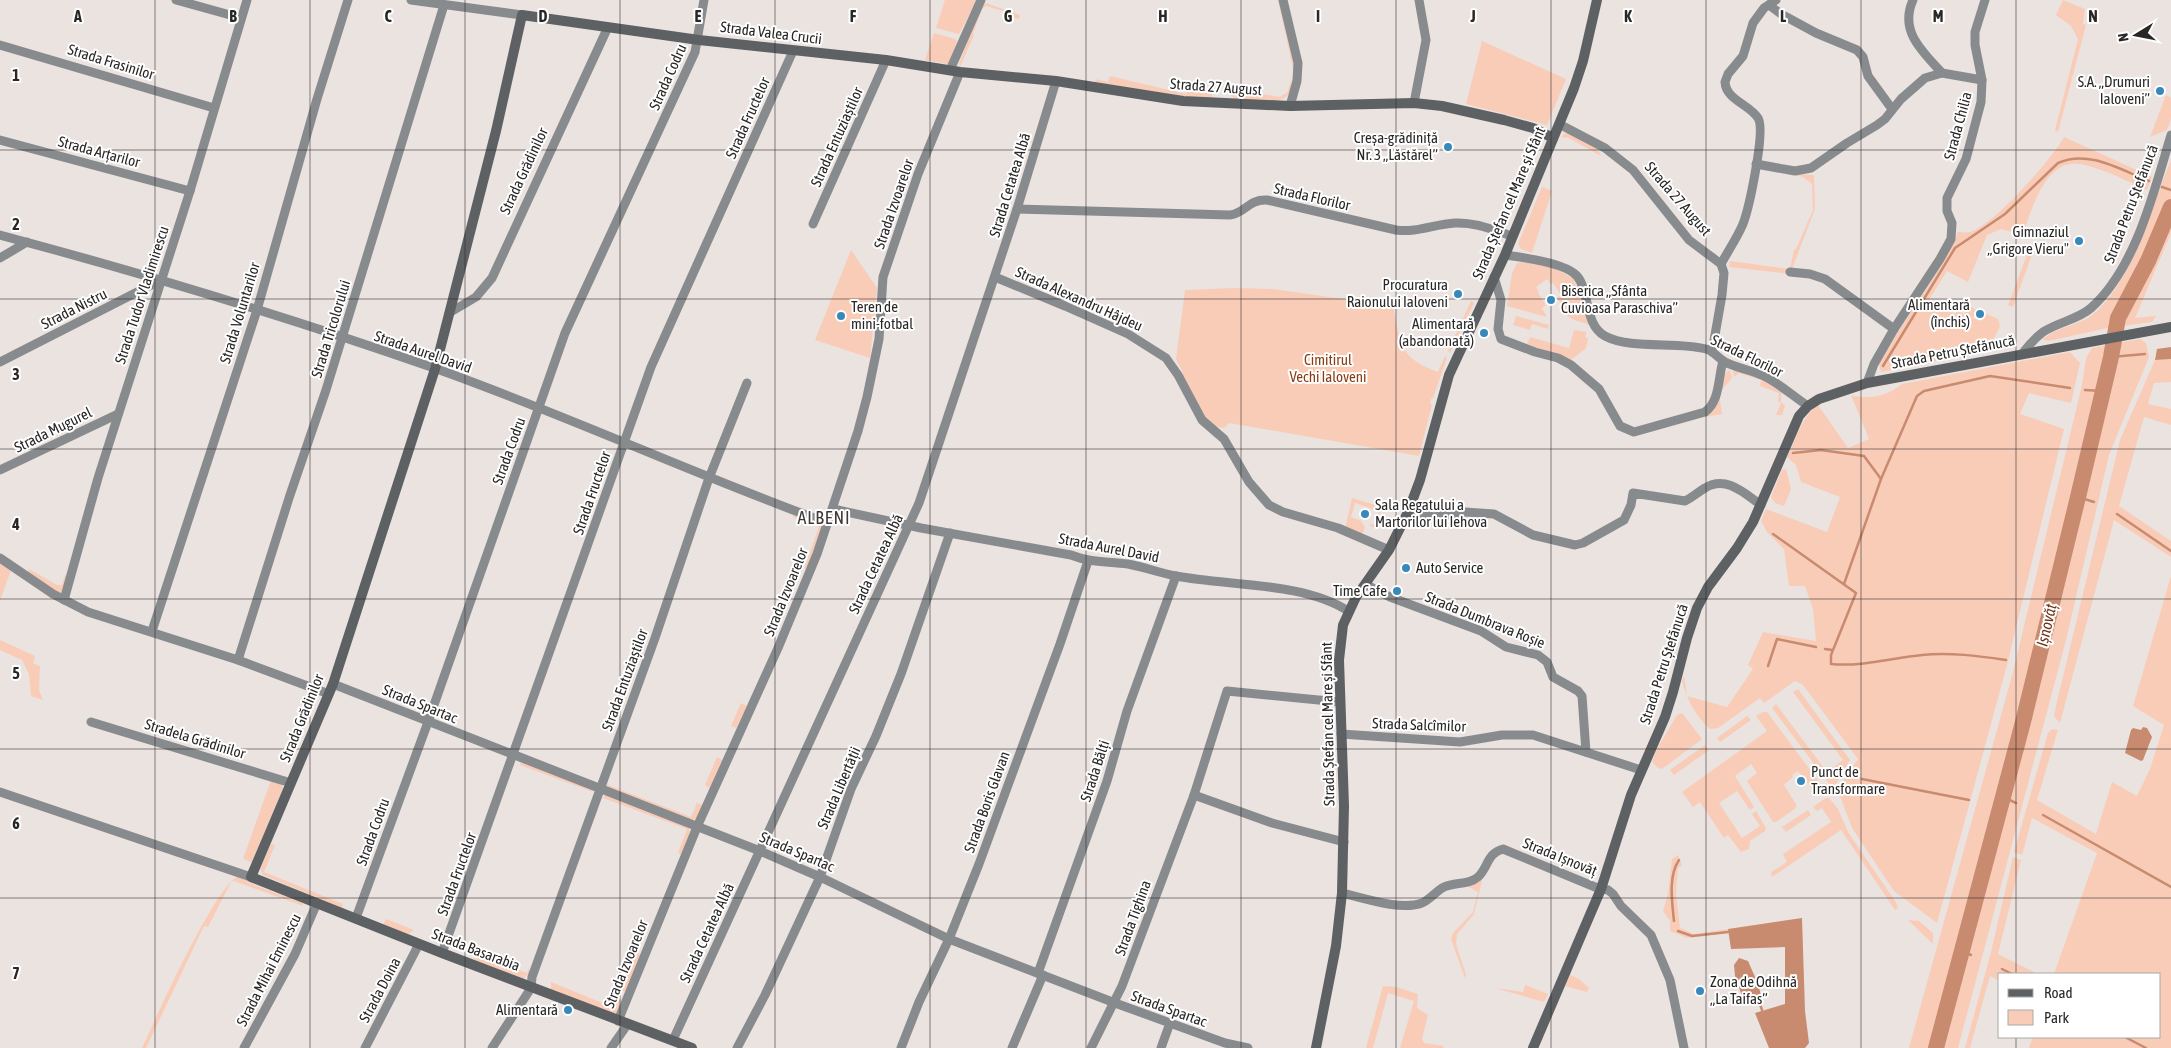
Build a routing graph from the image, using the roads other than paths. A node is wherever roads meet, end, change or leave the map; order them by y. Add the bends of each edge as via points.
1 (176, 0) edge
2 (248, 0) edge
3 (348, 0) edge
4 (411, 0) edge
5 (704, 0) edge
6 (981, 0) edge
7 (1283, 0) edge
8 (1419, 0) edge
9 (1597, 0) edge
10 (1913, 0) edge
11 (1985, 0) edge
12 (1773, 2) edge
13 (444, 5) junction
14 (522, 15) junction
15 (241, 18) junction
16 (608, 27) junction
17 (699, 40) junction
18 (0, 45) edge
19 (793, 51) junction
20 (886, 60) junction
21 (955, 71) junction
22 (1942, 73) junction
23 (1982, 80) junction
24 (1056, 81) junction
25 (1414, 103) junction
26 (1290, 106) junction
27 (214, 108) junction
28 (1892, 108) junction
29 (1559, 124) junction
30 (2171, 135) edge
31 (1553, 138) junction
32 (0, 140) edge
33 (1756, 164) junction
34 (190, 191) junction
35 (1017, 209) junction
36 (813, 224) dead end
37 (0, 235) edge
38 (1512, 236) junction
39 (27, 242) junction
40 (1505, 255) junction
41 (0, 258) edge
42 (1721, 264) junction
43 (1790, 272) dead end
44 (995, 277) junction
45 (1494, 277) junction
46 (162, 282) junction
47 (257, 310) junction
48 (449, 313) junction
49 (2171, 327) edge
50 (1894, 329) junction
51 (342, 339) junction
52 (1712, 352) junction
53 (2022, 354) junction
54 (1723, 361) junction
55 (0, 362) edge
56 (435, 369) junction
57 (748, 383) dead end
58 (1868, 383) junction
59 (1808, 406) junction
60 (538, 409) junction
61 (118, 414) junction
62 (624, 444) junction
63 (0, 470) edge
64 (710, 478) junction
65 (1761, 505) junction
66 (833, 509) junction
67 (1408, 512) junction
68 (828, 523) junction
69 (909, 524) junction
70 (950, 533) junction
71 (1389, 550) junction
72 (0, 558) edge
73 (1088, 562) junction
74 (1176, 576) junction
75 (1365, 584) junction
76 (64, 600) junction
77 (1348, 611) junction
78 (152, 631) junction
79 (238, 660) junction
80 (333, 684) junction
81 (329, 694) junction
82 (1339, 702) junction
83 (92, 722) dead end
84 (428, 722) junction
85 (1341, 734) junction
86 (1586, 752) junction
87 (514, 755) junction
88 (1641, 770) junction
89 (291, 783) junction
90 (600, 788) junction
91 (0, 792) edge
92 (1194, 795) junction
93 (697, 827) junction
94 (1344, 842) junction
95 (760, 851) junction
96 (251, 877) junction
97 (820, 877) junction
98 (1601, 889) junction
99 (1342, 893) junction
100 (317, 903) junction
101 (356, 918) junction
102 (949, 938) junction
103 (419, 944) junction
104 (442, 953) junction
105 (1040, 974) junction
106 (531, 988) junction
107 (1115, 1003) junction
108 (622, 1023) junction
109 (1170, 1024) junction
110 (673, 1040) junction
111 (244, 1048) edge
112 (365, 1048) edge
113 (492, 1048) edge
114 (611, 1048) edge
115 (692, 1048) edge
116 (737, 1048) edge
117 (901, 1048) edge
118 (1012, 1048) edge
119 (1091, 1048) edge
120 (1161, 1048) edge
121 (1248, 1048) edge
122 (1316, 1048) edge
123 (1533, 1048) edge
124 (1684, 1048) edge

1 - 15 street
2 - 15 street, Strada Tudor Vladimirescu
3 - 47 street, Strada Voluntarilor
4 - 13 street, Strada Valea Crucii
5 - 17 street, Strada Codru
6 - 21 street
7 - 26 street via 1298,63
8 - 25 street via 1426,40
9 - 29 street, Strada Ștefan cel Mare și Sfânt via 1583,61
10 - 22 street via 1908,17 1909,29
11 - 23 street, Strada Chilia via 1975,45
12 - 28 street via 1780,14 1857,50 1863,57 1868,76
12 - 33 street via 1753,23 1743,56 1725,82 1729,93 1760,121
13 - 14 street, Strada Valea Crucii
13 - 51 street, Strada Tricolorului
14 - 16 street, Strada Valea Crucii
14 - 48 street, Strada Grădinilor
15 - 27 street, Strada Tudor Vladimirescu
16 - 17 street, Strada Valea Crucii
16 - 48 street, Strada Grădinilor via 492,278 476,297
17 - 19 street, Strada Valea Crucii
17 - 60 street, Strada Codru via 565,333
18 - 27 street, Strada Frasinilor
19 - 20 street, Strada Valea Crucii
19 - 62 street, Strada Fructelor via 663,338
20 - 21 street, Strada Valea Crucii
20 - 36 street, Strada Entuziaștilor
21 - 24 street, Strada 27 August
21 - 66 street, Strada Izvoarelor via 883,277 874,365 858,431
22 - 23 street
22 - 28 street via 1925,78
23 - 50 street, Strada Chilia via 1981,102 1966,159 1947,198 1952,223 1951,239
24 - 26 street, Strada 27 August via 1183,101
24 - 35 street, Strada Cetatea Albă
25 - 26 street, Strada 27 August
25 - 31 street, Strada 27 August via 1504,120 1534,128
27 - 34 street, Strada Tudor Vladimirescu
28 - 33 street via 1876,125 1810,168 1795,171
29 - 31 street, Strada Ștefan cel Mare și Sfânt
29 - 42 street, Strada 27 August via 1605,148 1634,170 1690,240
30 - 53 street, Strada Petru Ştefănucă via 2140,228 2120,273 2104,296 2088,310 2044,331
31 - 38 street, Strada Ștefan cel Mare și Sfânt
32 - 34 street, Strada Arțarilor
33 - 42 street via 1743,224
34 - 46 street, Strada Tudor Vladimirescu
35 - 38 street, Strada Florilor via 1230,214 1242,212 1248,204 1258,200 1267,200 1406,231 1456,223 1489,228
35 - 44 street, Strada Cetatea Albă
37 - 39 street, Strada Aurel David
38 - 40 street, Strada Ștefan cel Mare și Sfânt
39 - 41 street
39 - 46 street, Strada Aurel David
40 - 45 street, Strada Ștefan cel Mare și Sfânt
40 - 52 street, Strada Florilor via 1539,260 1577,276 1598,332 1610,339
42 - 52 street via 1724,273 1722,295
43 - 50 street via 1825,279
44 - 69 street, Strada Cetatea Albă via 919,503
44 - 71 street, Strada Alexandru Hâjdeu via 1128,334 1166,358 1202,420 1224,439 1249,482 1269,506 1338,528
45 - 54 street via 1501,300 1498,329 1501,339 1571,364 1599,389 1620,426 1634,432 1696,416 1711,408 1716,400
45 - 67 street, Strada Ștefan cel Mare și Sfânt via 1449,375
46 - 47 street, Strada Aurel David
46 - 55 street, Strada Nistru
46 - 61 street, Strada Tudor Vladimirescu
47 - 51 street, Strada Aurel David
47 - 78 street, Strada Voluntarilor
48 - 56 street, Strada Grădinilor
49 - 53 street, Strada Petru Ștefănucă
50 - 58 street, Strada Chilia via 1874,364
51 - 56 street, Strada Aurel David
51 - 79 street, Strada Tricolorului
52 - 54 street, Strada Florilor
53 - 58 street, Strada Petru Ștefănucă
54 - 59 street, Strada Florilor via 1769,379
56 - 60 street, Strada Aurel David
56 - 80 street, Strada Grădinilor
57 - 64 street, Strada Entuziaștilor
58 - 59 street, Strada Petru Ștefănucă via 1831,394
59 - 65 street, Strada Petru Ștefănucă via 1791,431
60 - 62 street, Strada Aurel David
60 - 84 street, Strada Codru
61 - 63 street, Strada Mugurel
61 - 76 street, Strada Tudor Vladimirescu
62 - 64 street, Strada Aurel David
62 - 87 street, Strada Fructelor
64 - 68 street, Strada Aurel David
64 - 90 street, Strada Entuziaștilor
65 - 67 street via 1722,482 1706,487 1685,501 1633,493 1624,520 1583,543 1574,544 1533,535 1494,514 1465,512 1434,517
65 - 88 street, Strada Petru Ștefănucă via 1697,608 1665,717
66 - 68 street, Strada Izvoarelor
66 - 69 street, Strada Aurel David
67 - 71 street, Strada Ștefan cel Mare și Sfânt
68 - 93 street, Strada Izvoarelor via 778,648
69 - 70 street, Strada Aurel David
69 - 95 street, Strada Cetatea Albă
70 - 73 street, Strada Aurel David via 1071,555
70 - 97 street, Strada Libertății via 901,674 851,789
71 - 75 street, Strada Ștefan cel Mare și Sfânt
72 - 76 street
73 - 74 street, Strada Aurel David via 1130,565
73 - 102 street, Strada Boris Glavan via 1035,714
74 - 77 street, Strada Aurel David via 1326,599
74 - 105 street, Strada Bălți via 1127,710 1107,781
75 - 77 street, Strada Ștefan cel Mare și Sfânt
75 - 86 street, Strada Dumbrava Roșie via 1390,597 1481,631 1506,647 1538,654 1547,662 1553,677 1582,696
76 - 78 street via 88,612
77 - 82 street, Strada Ștefan cel Mare și Sfânt via 1340,637
78 - 79 street
79 - 81 street
80 - 81 street, Strada Grădinilor
80 - 84 street, Strada Spartac
81 - 89 street, Strada Grădinilor
82 - 85 street, Strada Ștefan cel Mare și Sfânt
82 - 92 street, Strada Tighina via 1227,691
83 - 89 street, Stradela Grădinilor
84 - 87 street, Strada Spartac
84 - 101 street, Strada Codru
85 - 86 street, Strada Salcîmilor via 1460,742 1525,734
85 - 94 street, Strada Ștefan cel Mare și Sfânt
86 - 88 street, Strada Salcîmilor
87 - 90 street, Strada Spartac
87 - 104 street, Strada Fructelor
88 - 98 street, Strada Petru Ștefănucă
89 - 96 street, Strada Grădinilor
90 - 93 street, Strada Spartac
90 - 106 street, Strada Entuziaștilor via 532,977
91 - 96 street
92 - 94 street via 1272,823
92 - 107 street, Strada Tighina
93 - 95 street, Strada Spartac
93 - 108 street, Strada Izvoarelor
94 - 99 street, Strada Ștefan cel Mare și Sfânt
95 - 97 street, Strada Spartac
95 - 110 street, Strada Cetatea Albă
96 - 100 street, Strada Basarabia
97 - 102 street, Strada Spartac
97 - 116 street, Strada Libertății
98 - 99 street, Strada Ișnovăț via 1503,850 1490,857 1473,880 1444,887 1427,901 1416,905 1392,904
98 - 123 street, Strada Petru Ștefănucă
98 - 124 street, Strada Ișnovăț via 1613,894 1620,906 1651,935 1668,973
99 - 122 street, Strada Ștefan cel Mare și Sfânt via 1336,946
100 - 101 street, Strada Basarabia
100 - 111 street, Strada Mihai Eminescu via 295,954
101 - 103 street, Strada Basarabia
102 - 105 street, Strada Spartac
102 - 117 street, Strada Boris Glavan via 918,1002
103 - 104 street, Strada Basarabia
103 - 112 street, Strada Doina
104 - 106 street, Strada Basarabia
105 - 107 street, Strada Spartac
105 - 118 street, Strada Bălți
106 - 108 street, Strada Basarabia
106 - 113 street, Strada Entuziaștilor
107 - 109 street, Strada Spartac
107 - 119 street, Strada Tighina
108 - 110 street, Strada Basarabia
108 - 114 street
109 - 120 street
109 - 121 street, Strada Spartac
110 - 115 street, Strada Basarabia

